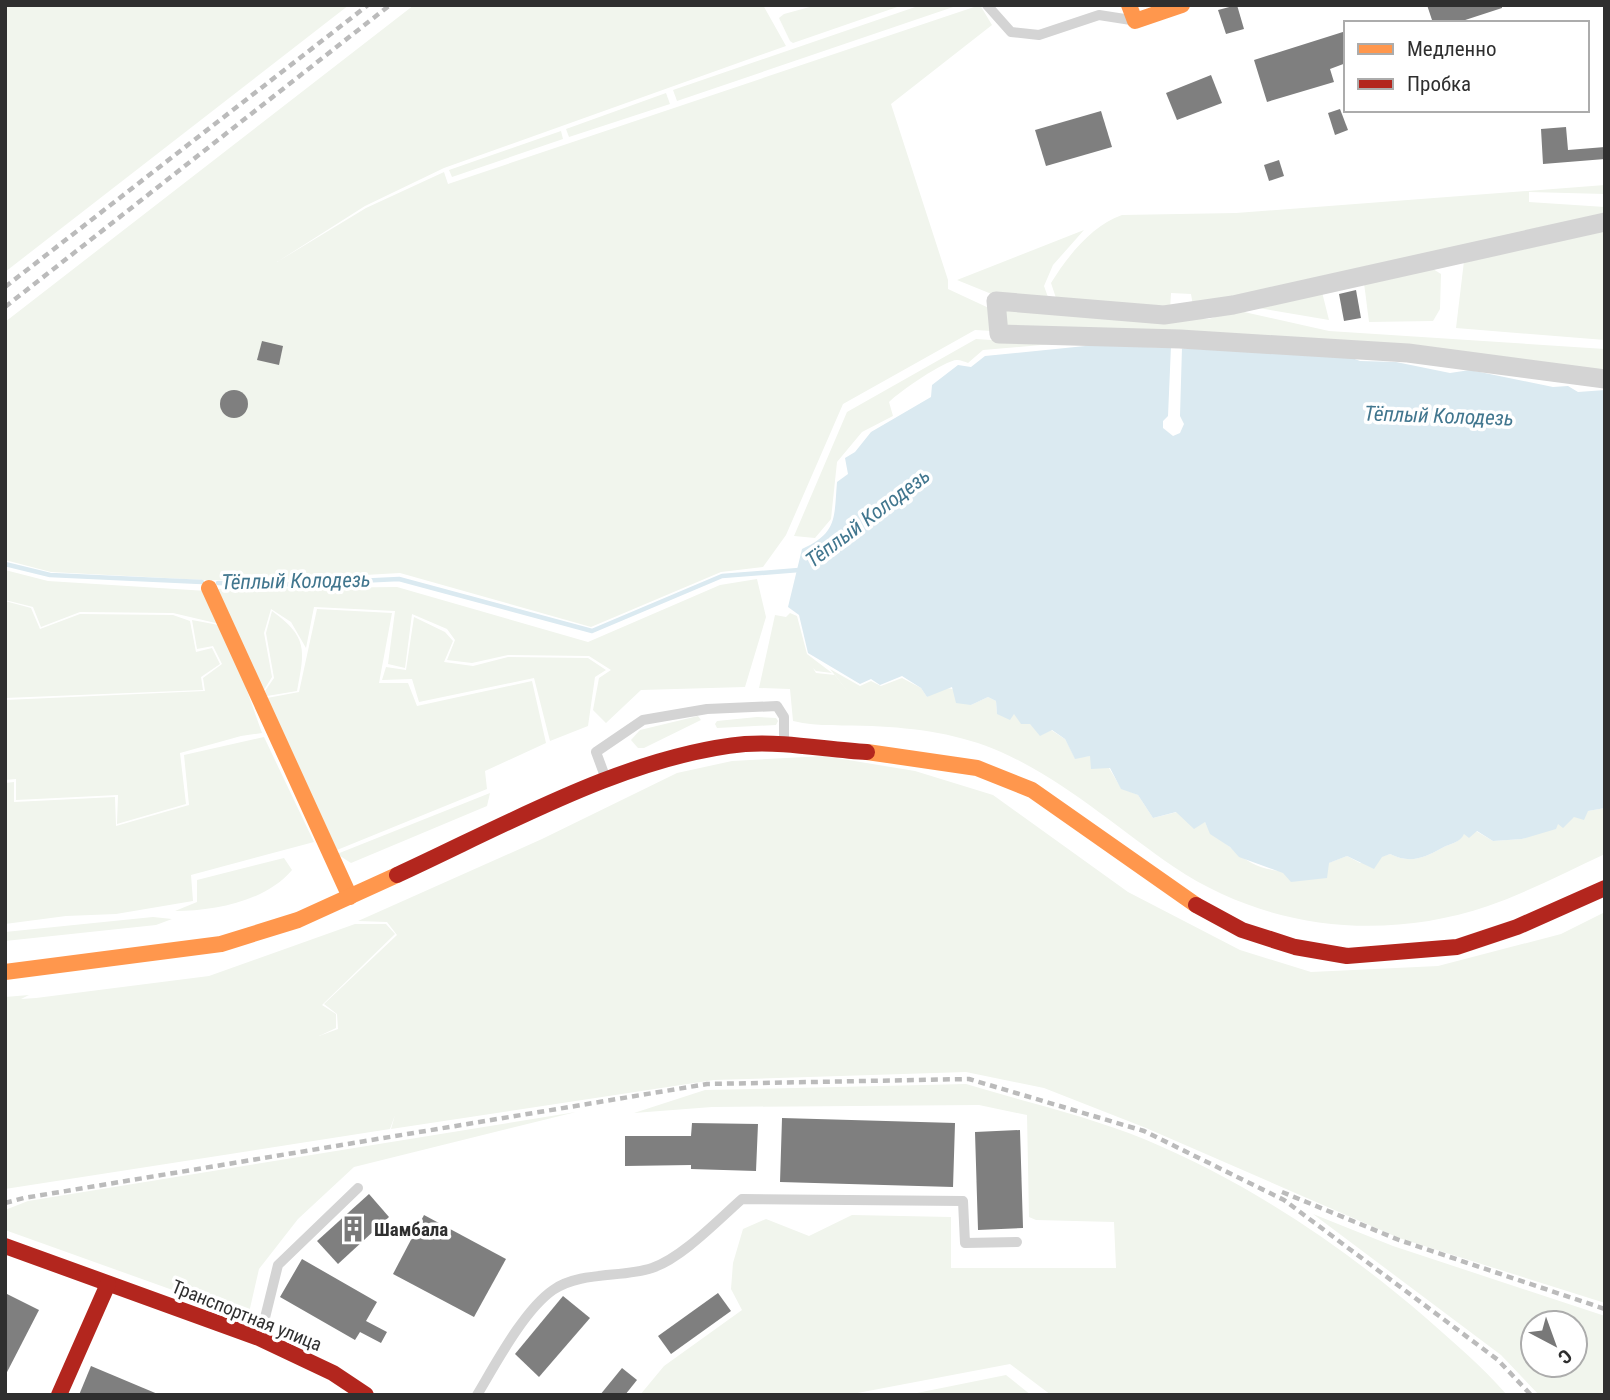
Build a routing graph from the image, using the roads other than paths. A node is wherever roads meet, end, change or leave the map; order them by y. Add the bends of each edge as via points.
1 (987, 5) edge
2 (1182, 5) edge
3 (1132, 13) edge
4 (1605, 222) edge
5 (1605, 379) edge
6 (209, 588) dead end
7 (784, 745) junction
8 (606, 780) junction
9 (1605, 888) edge
10 (350, 897) junction
11 (5, 972) edge
12 (358, 1188) dead end
13 (1017, 1242) dead end
14 (5, 1246) edge
15 (108, 1284) junction
16 (260, 1338) junction
17 (59, 1395) edge
18 (366, 1395) edge
19 (477, 1395) edge

1 - 3 lane via 1011,32 1040,35 1099,15
2 - 3 main road
4 - 5 street via 1233,305 1164,315 996,301 999,334 1408,353
6 - 10 main road
7 - 8 main road via 694,751
7 - 8 lane via 784,717 777,706 707,709 643,720 596,752
7 - 9 main road via 891,754 977,768 1031,790 1189,901 1242,930 1308,950 1347,956 1457,947 1517,927
8 - 10 main road
10 - 11 main road via 298,920 221,944
12 - 16 lane via 278,1265
13 - 19 lane via 965,1243 963,1201 742,1199 654,1268 586,1279 553,1290 518,1328
14 - 15 main road, Транспортная улица
15 - 16 main road, Транспортная улица
15 - 17 main road
16 - 18 main road, Транспортная улица via 333,1373

